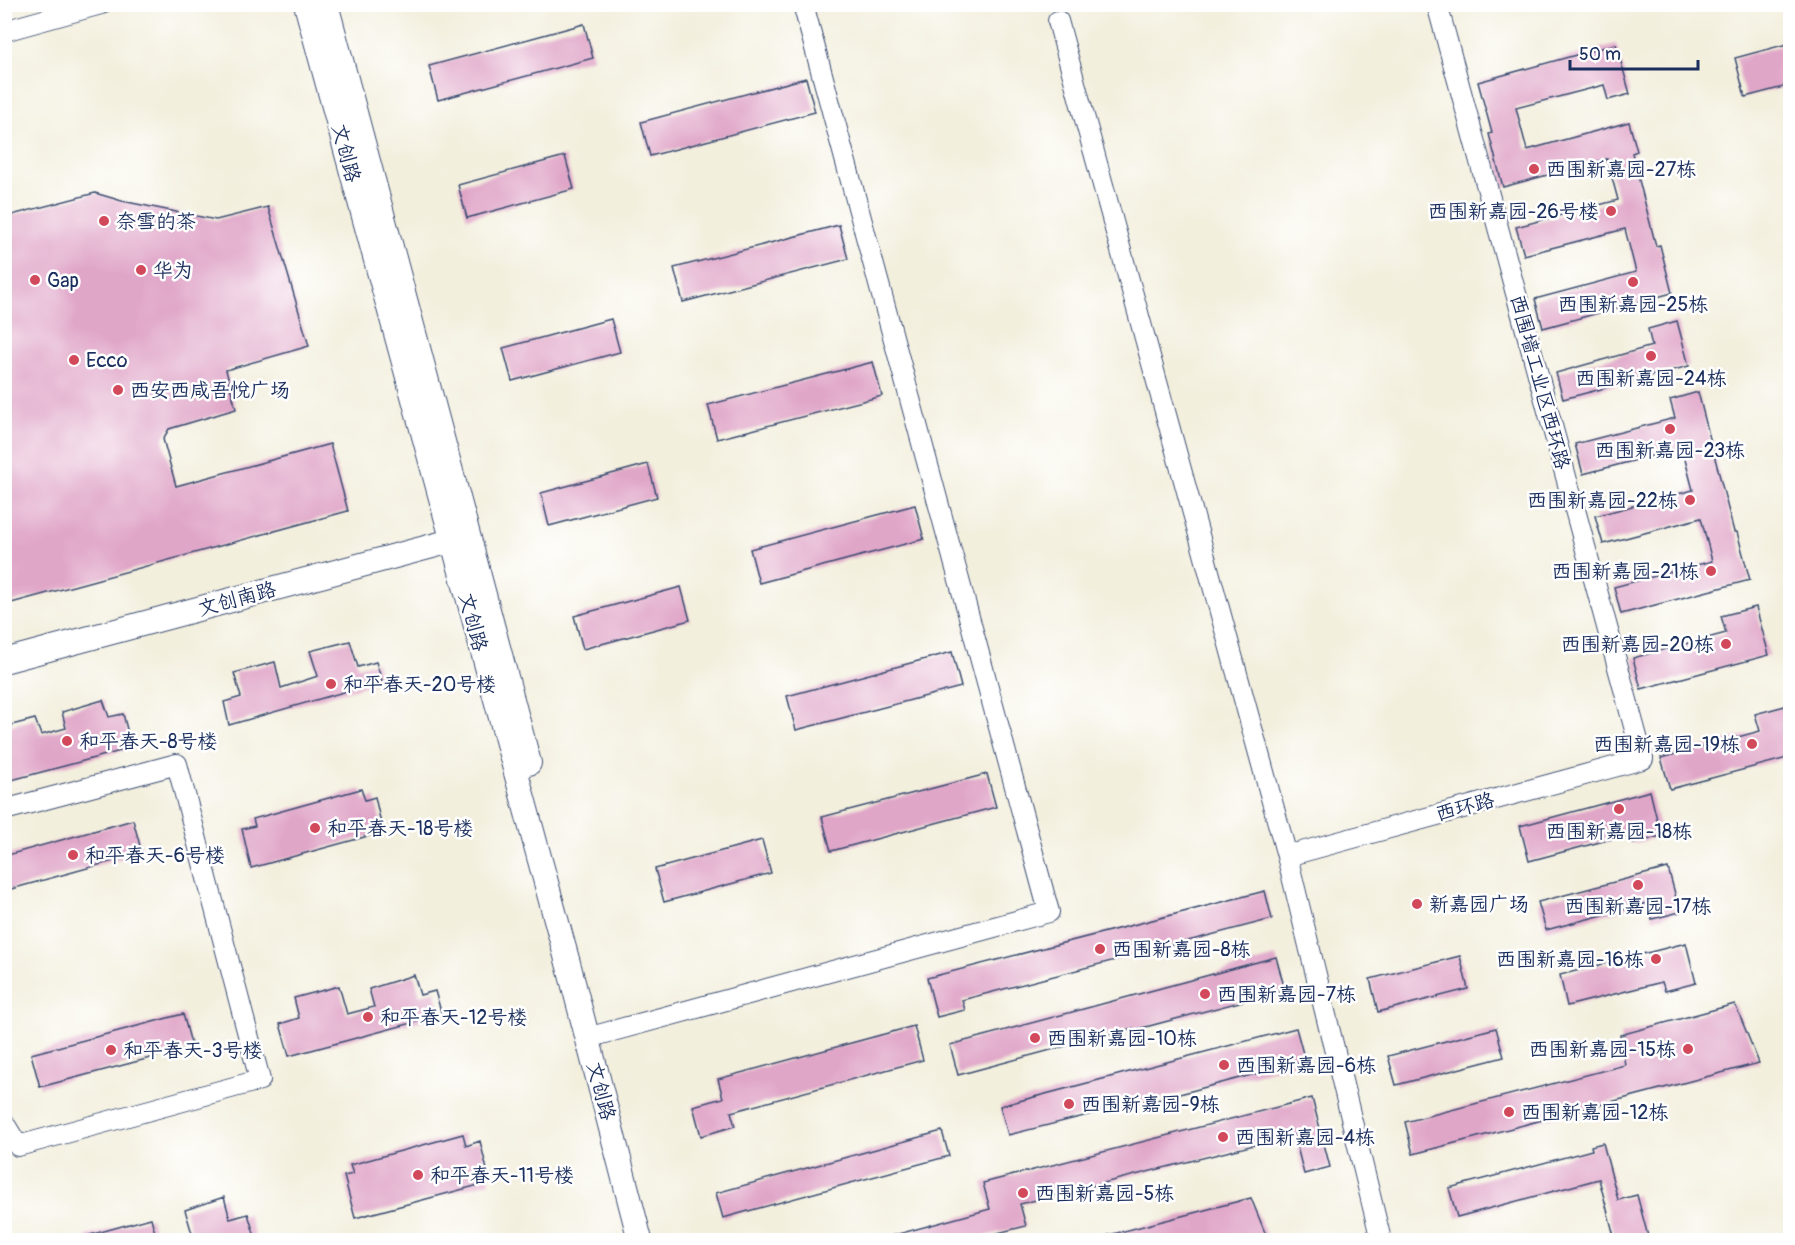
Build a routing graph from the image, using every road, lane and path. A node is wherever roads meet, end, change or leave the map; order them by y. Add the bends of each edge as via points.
1 (101, 4) edge
2 (306, 4) edge
3 (326, 4) edge
4 (803, 4) edge
5 (1437, 4) edge
6 (1058, 21) dead end
7 (4, 32) edge
8 (460, 539) junction
9 (4, 661) edge
10 (1643, 759) joint
11 (4, 810) edge
12 (1287, 856) junction
13 (594, 1036) junction
14 (4, 1123) edge
15 (640, 1240) edge
16 (657, 1240) edge
17 (1381, 1240) edge

1 - 7 street
2 - 8 street, 文创路
3 - 8 street, 文创路
4 - 13 street via 1049,912
5 - 10 street, 西围墙工业区西环路
6 - 12 street
8 - 9 street, 文创南路
8 - 13 street, 文创路
10 - 12 street, 西环路
11 - 14 street via 177,764 260,1080 18,1146
12 - 17 street
13 - 15 street, 文创路
13 - 16 street, 文创路

